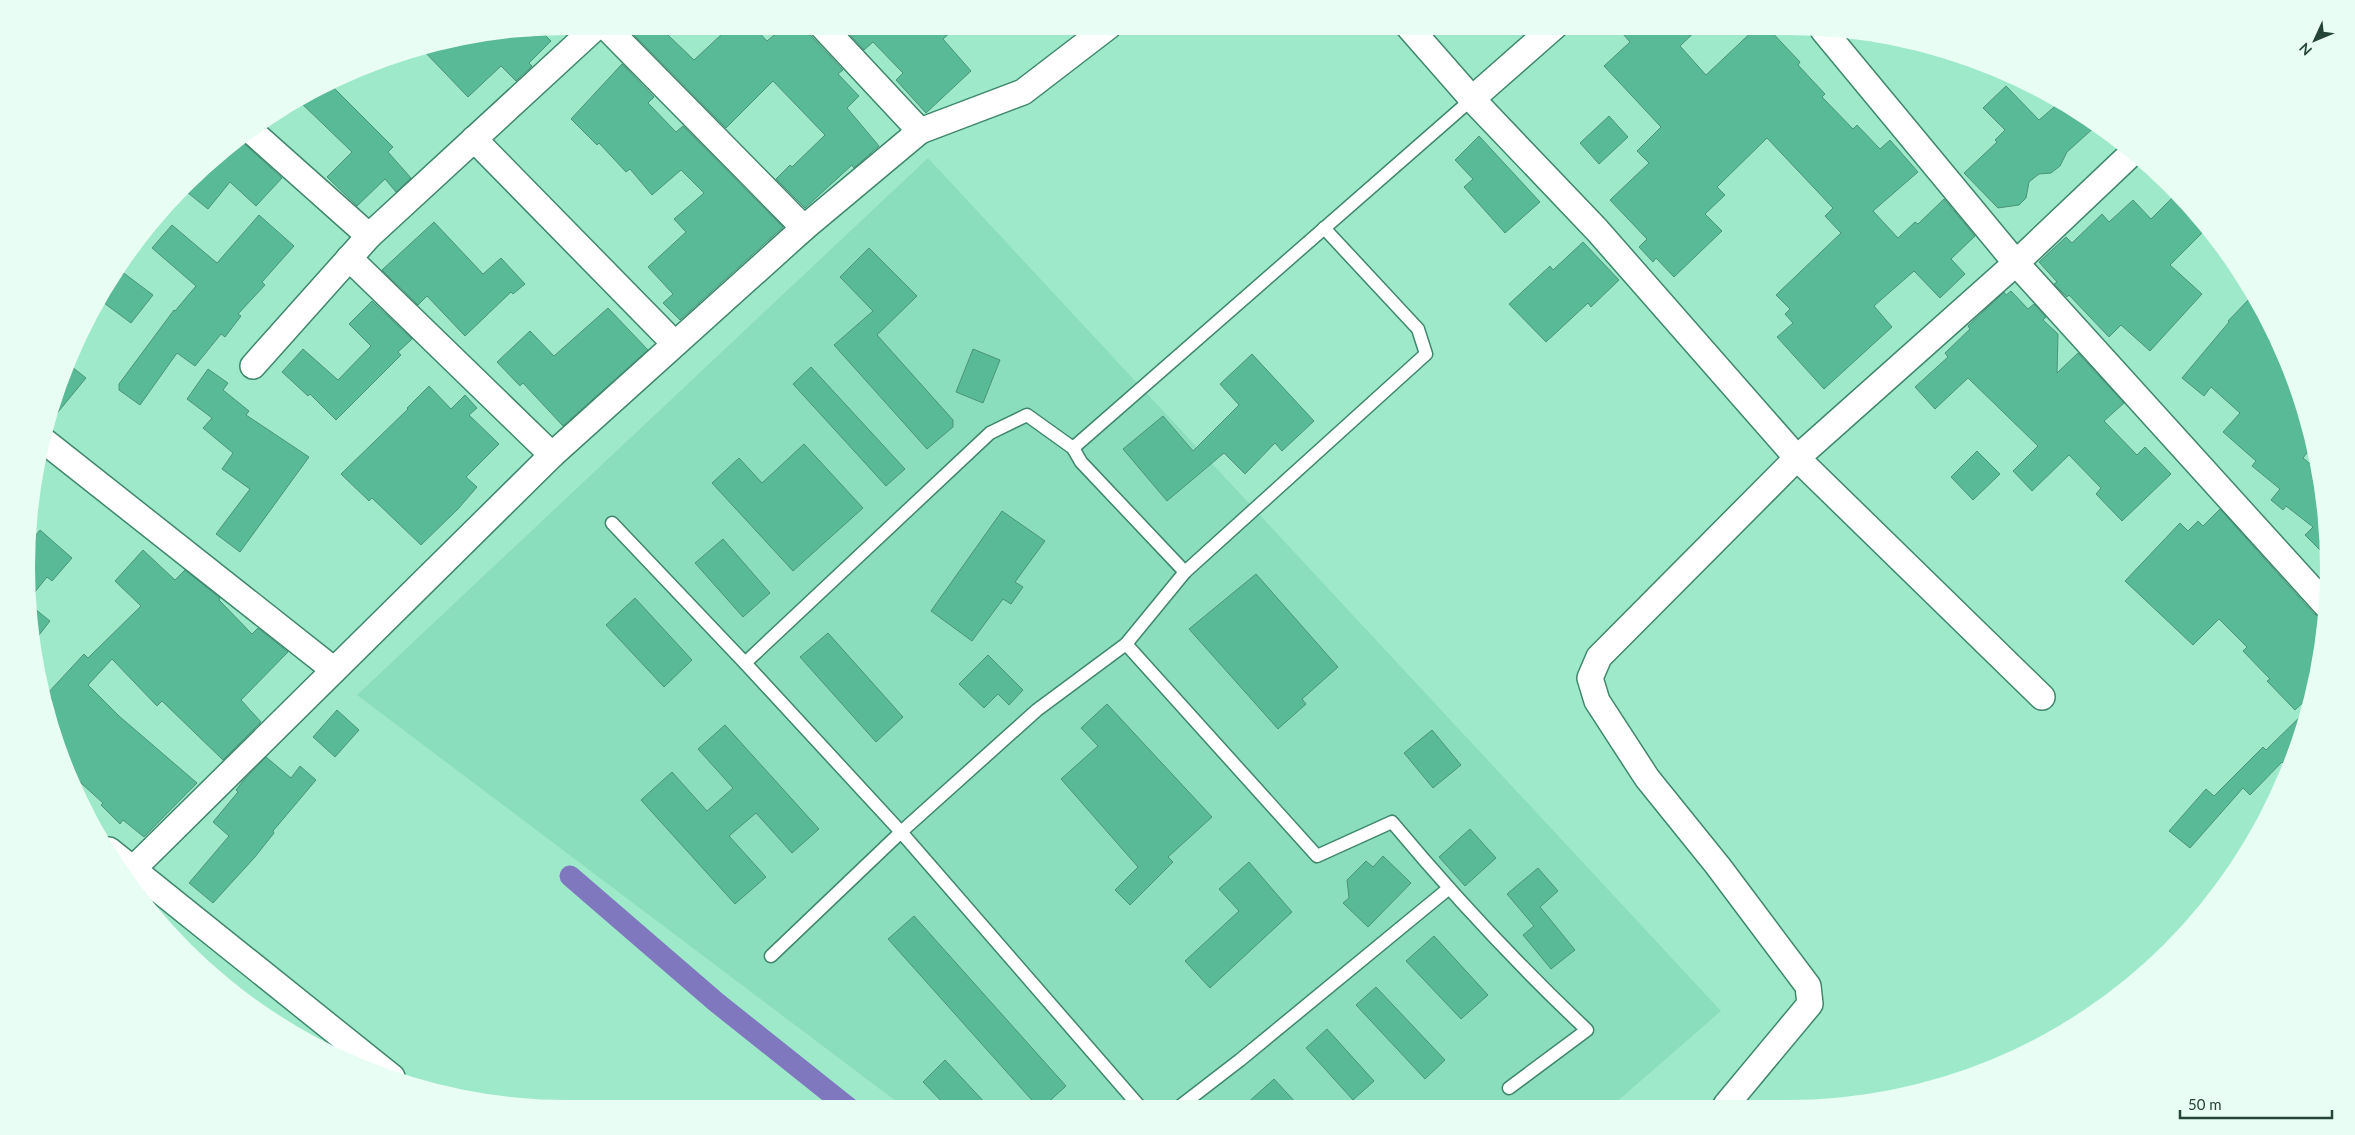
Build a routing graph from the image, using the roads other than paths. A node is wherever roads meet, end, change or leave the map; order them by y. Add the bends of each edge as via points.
1 (587, 35) edge
2 (614, 35) edge
3 (830, 35) edge
4 (1097, 35) edge
5 (1416, 35) edge
6 (1545, 35) edge
7 (1829, 37) edge
8 (1472, 99) junction
9 (920, 131) junction
10 (256, 136) edge
11 (474, 139) junction
12 (2127, 157) edge
13 (804, 228) junction
14 (1324, 228) junction
15 (369, 236) junction
16 (348, 258) junction
17 (2016, 263) junction
18 (674, 344) junction
19 (253, 366) dead end
20 (49, 445) edge
21 (1073, 448) junction
22 (552, 455) junction
23 (1798, 458) junction
24 (612, 523) dead end
25 (1184, 572) junction
26 (2319, 598) edge
27 (1126, 644) junction
28 (746, 663) junction
29 (334, 670) junction
30 (2042, 697) dead end
31 (901, 832) junction
32 (123, 860) edge
33 (134, 868) junction
34 (1448, 889) junction
35 (771, 956) dead end
36 (376, 1064) edge
37 (1510, 1088) dead end
38 (1134, 1100) edge
39 (1187, 1100) edge
40 (1729, 1100) edge

1 - 11 street
2 - 13 street
3 - 9 street
4 - 9 street via 1023,92
5 - 8 street
6 - 8 street
7 - 17 street
8 - 14 lane
8 - 23 street via 1597,230
9 - 13 street
10 - 15 street
11 - 15 street
11 - 18 street
12 - 17 street
13 - 18 street
14 - 21 lane
14 - 25 lane via 1418,330 1426,354
15 - 16 street
16 - 19 street
16 - 22 street
17 - 23 street
17 - 26 street
18 - 22 street
20 - 29 street
21 - 25 lane via 1081,462
21 - 28 lane via 1026,415 990,433
22 - 29 street
23 - 30 street
23 - 40 street via 1599,657 1590,678 1597,701 1647,778 1808,986 1810,1004
24 - 28 lane
25 - 27 lane
27 - 31 lane via 1038,710
27 - 34 lane via 1317,856 1392,822
28 - 31 lane
29 - 33 street
31 - 35 lane
31 - 38 lane
32 - 33 street
33 - 36 street
34 - 37 lane via 1587,1030
34 - 39 lane

